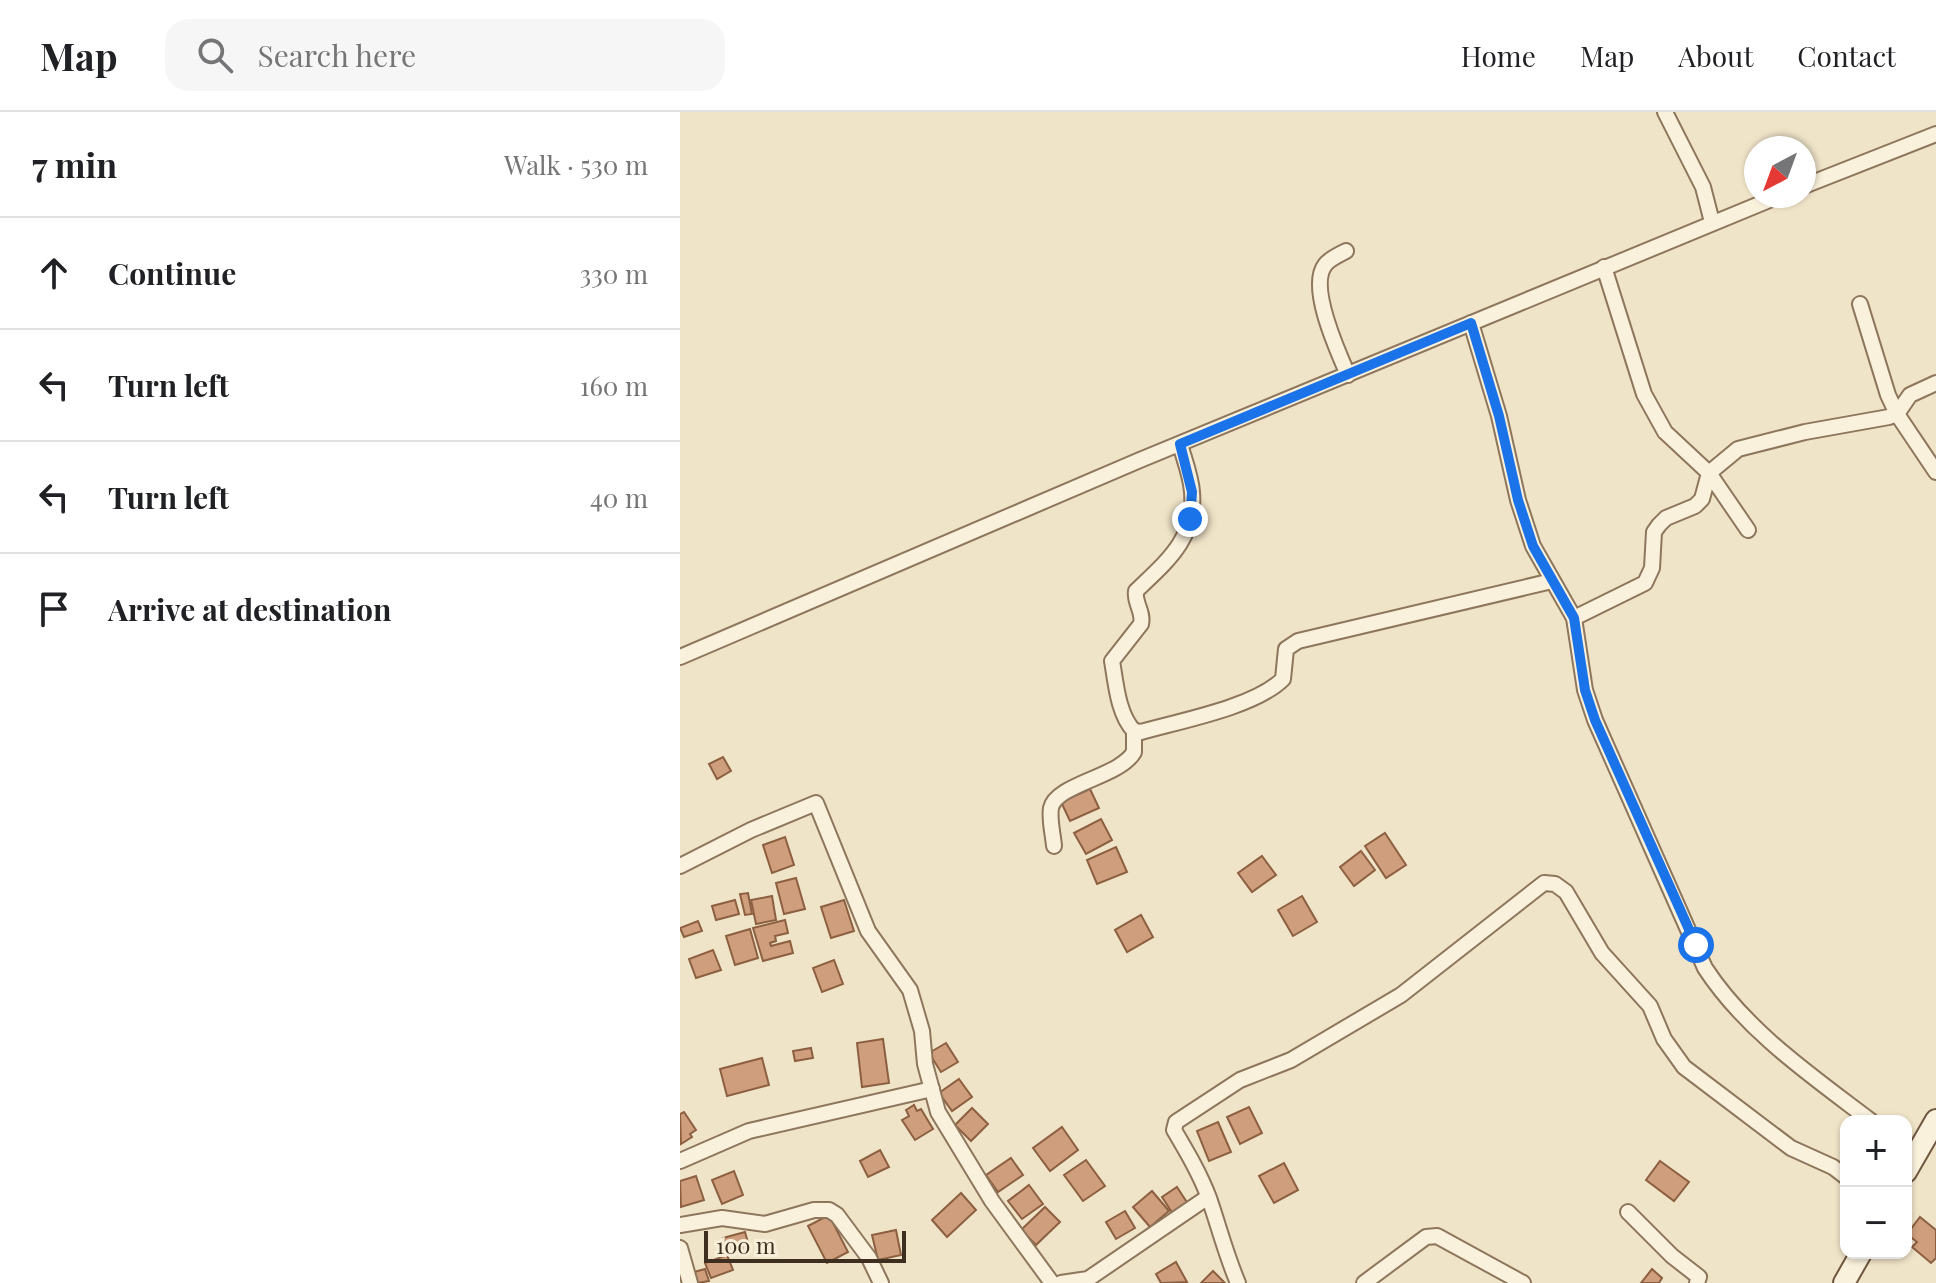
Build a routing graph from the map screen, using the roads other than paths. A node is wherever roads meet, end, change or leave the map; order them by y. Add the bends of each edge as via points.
1 (1665, 112) edge
2 (1936, 134) edge
3 (1816, 181) edge
4 (1748, 208) edge
5 (1712, 222) junction
6 (1346, 251) dead end
7 (1604, 267) junction
8 (1860, 304) dead end
9 (1471, 323) junction
10 (1348, 375) junction
11 (1936, 383) edge
12 (1897, 414) junction
13 (1180, 444) junction
14 (1936, 472) edge
15 (1709, 473) junction
16 (1748, 530) dead end
17 (1552, 581) junction
18 (1574, 618) junction
19 (680, 657) edge
20 (1134, 731) junction
21 (1054, 846) dead end
22 (680, 866) edge
23 (932, 1089) junction
24 (1863, 1115) edge
25 (1936, 1120) edge
26 (1917, 1154) edge
27 (680, 1161) edge
28 (1840, 1172) edge
29 (1208, 1197) junction
30 (1628, 1212) dead end
31 (680, 1225) edge
32 (680, 1248) edge
33 (1858, 1259) edge
34 (690, 1283) edge
35 (881, 1283) edge
36 (1052, 1283) edge
37 (1061, 1283) edge
38 (1238, 1283) edge
39 (1364, 1283) edge
40 (1523, 1283) edge
41 (1697, 1283) edge
42 (1844, 1283) edge

1 - 5 street via 1703,187
2 - 3 street
4 - 5 street
5 - 7 street
6 - 10 street via 1325,264 1320,285
7 - 9 street
7 - 15 street via 1644,394 1665,432
8 - 12 street
9 - 10 street
9 - 17 street via 1518,500
10 - 13 street
11 - 12 street via 1910,395
12 - 14 street
12 - 15 street via 1744,446
13 - 19 street
13 - 20 street via 1192,492 1190,519 1182,544 1136,591 1141,624 1112,661 1118,695
15 - 16 street
15 - 18 street via 1702,499 1666,518 1654,532 1652,568 1645,583
17 - 18 street
17 - 20 street via 1298,641 1286,649 1283,679 1270,690 1236,705
18 - 24 street via 1595,720 1705,968 1724,996 1793,1061
20 - 21 street via 1131,757 1054,801
22 - 23 street via 816,803 868,931 910,990
23 - 27 street via 749,1131
23 - 36 street via 938,1112 992,1201
25 - 26 main road
28 - 29 street via 1791,1148 1684,1067 1650,1006 1602,953 1566,892 1544,883 1401,995 1291,1060 1240,1080 1176,1122 1174,1130
29 - 37 street via 1088,1279
29 - 38 street
30 - 41 street via 1699,1277
31 - 35 street via 722,1218 765,1224 829,1210 869,1258
32 - 34 street
33 - 42 main road
39 - 40 street via 1426,1237 1437,1236

